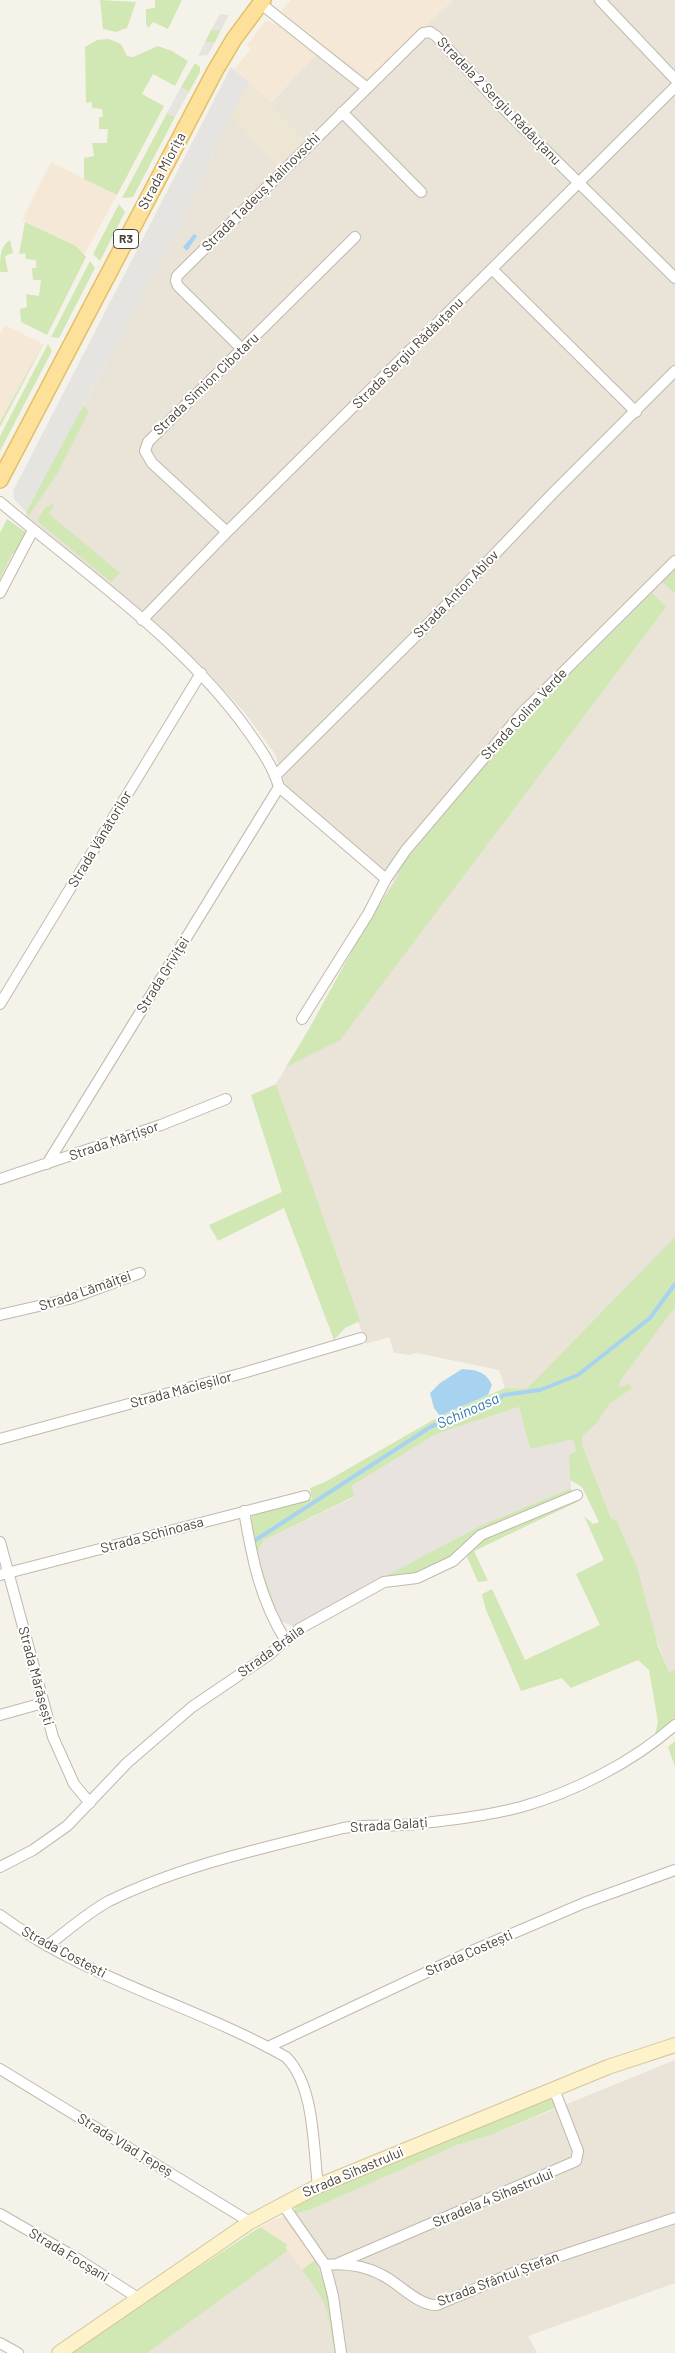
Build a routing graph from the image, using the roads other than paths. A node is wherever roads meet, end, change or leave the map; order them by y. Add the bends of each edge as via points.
1 (600, 0) edge
2 (261, 2) edge
3 (417, 38) joint
4 (675, 79) edge
5 (675, 87) edge
6 (367, 88) junction
7 (342, 112) junction
8 (579, 181) junction
9 (421, 192) dead end
10 (355, 238) dead end
11 (492, 269) junction
12 (675, 278) edge
13 (242, 349) junction
14 (675, 371) edge
15 (636, 412) junction
16 (0, 480) edge
17 (0, 502) edge
18 (33, 530) junction
19 (227, 532) junction
20 (675, 560) edge
21 (0, 593) edge
22 (142, 620) junction
23 (201, 673) junction
24 (276, 775) junction
25 (279, 787) junction
26 (386, 879) junction
27 (0, 1004) edge
28 (302, 1019) dead end
29 (226, 1099) dead end
30 (47, 1164) junction
31 (0, 1179) edge
32 (140, 1273) dead end
33 (0, 1315) edge
34 (361, 1338) dead end
35 (0, 1439) edge
36 (577, 1495) dead end
37 (305, 1496) dead end
38 (244, 1511) junction
39 (0, 1542) edge
40 (4, 1574) edge
41 (286, 1641) junction
42 (43, 1704) junction
43 (0, 1715) edge
44 (675, 1724) edge
45 (90, 1803) junction
46 (0, 1867) edge
47 (675, 1870) edge
48 (0, 1915) edge
49 (47, 1946) junction
50 (675, 2045) edge
51 (268, 2047) junction
52 (0, 2069) edge
53 (554, 2089) junction
54 (318, 2186) junction
55 (282, 2203) junction
56 (0, 2214) edge
57 (675, 2218) edge
58 (250, 2222) junction
59 (338, 2264) junction
60 (325, 2265) junction
61 (138, 2298) junction
62 (0, 2343) edge
63 (340, 2352) edge
64 (18, 2353) edge
65 (59, 2353) edge

1 - 4 street
2 - 6 street
2 - 16 main road, Strada Miorița / R3 via 215,71
3 - 6 street, Strada Tadeuș Malinovschi
3 - 8 street, Stradela 2 Sergiu Rădăuțanu via 430,32 436,36 502,107
5 - 8 street, Strada Sergiu Rădăuțanu
6 - 7 street, Strada Tadeuș Malinovschi
7 - 9 street
7 - 13 street, Strada Tadeuș Malinovschi via 177,276 178,286
8 - 11 street, Strada Sergiu Rădăuțanu
8 - 12 street
10 - 13 street, Strada Simion Cibotaru
11 - 15 street
11 - 19 street, Strada Sergiu Rădăuțanu
13 - 19 street, Strada Simion Cibotaru via 151,436 144,450 152,463
14 - 15 street, Strada Anton Ablov
15 - 24 street, Strada Anton Ablov
17 - 18 street
18 - 21 street
18 - 22 street
19 - 22 street, Strada Sergiu Rădăuțanu
20 - 26 street, Strada Colina Verde via 522,712 412,843
22 - 23 street
23 - 24 street via 238,717
23 - 27 street, Strada Vânătorilor
24 - 25 street
25 - 26 street
25 - 30 street, Strada Griviței
26 - 28 street via 368,914
29 - 30 street, Strada Mărțișor via 162,1125
30 - 31 street, Strada Mărțișor
32 - 33 street, Strada Lămăiței via 69,1299
34 - 35 street, Strada Măcieșilor
36 - 41 street, Strada Brăila via 481,1535 453,1560 417,1578 384,1582 299,1630
37 - 38 street, Strada Schinoasa
38 - 40 street, Strada Schinoasa
38 - 41 street via 252,1562 261,1592
39 - 40 street, Strada Mărășești
40 - 42 street, Strada Mărășești
41 - 45 street, Strada Brăila via 192,1707 127,1763
42 - 43 street
42 - 45 street, Strada Mărășești via 66,1768
44 - 49 street, Strada Galați via 609,1769 537,1801 463,1819 404,1826 343,1828 208,1863 108,1902
45 - 46 street, Strada Brăila via 67,1826 33,1850
47 - 51 street, Strada Costești via 584,1903 474,1950
48 - 49 street, Strada Costești
49 - 51 street, Strada Costești via 91,1969
50 - 53 street, Strada Sihastrului
51 - 54 street, Strada Costești via 286,2057 302,2078
52 - 58 street, Strada Vlad Țepeș
53 - 54 street, Strada Sihastrului
53 - 59 street, Stradela 4 Sihastrului via 578,2151 576,2161
54 - 55 street, Strada Sihastrului
55 - 58 street, Strada Sihastrului
55 - 60 street
56 - 61 street, Strada Focșani
57 - 59 street, Strada Sfântul Ștefan via 527,2267 437,2305 424,2302 381,2274
58 - 61 street, Strada Sihastrului
59 - 60 street, Strada Sfântul Ștefan
60 - 63 street via 333,2296
61 - 65 street, Strada Sihastrului
62 - 64 street

